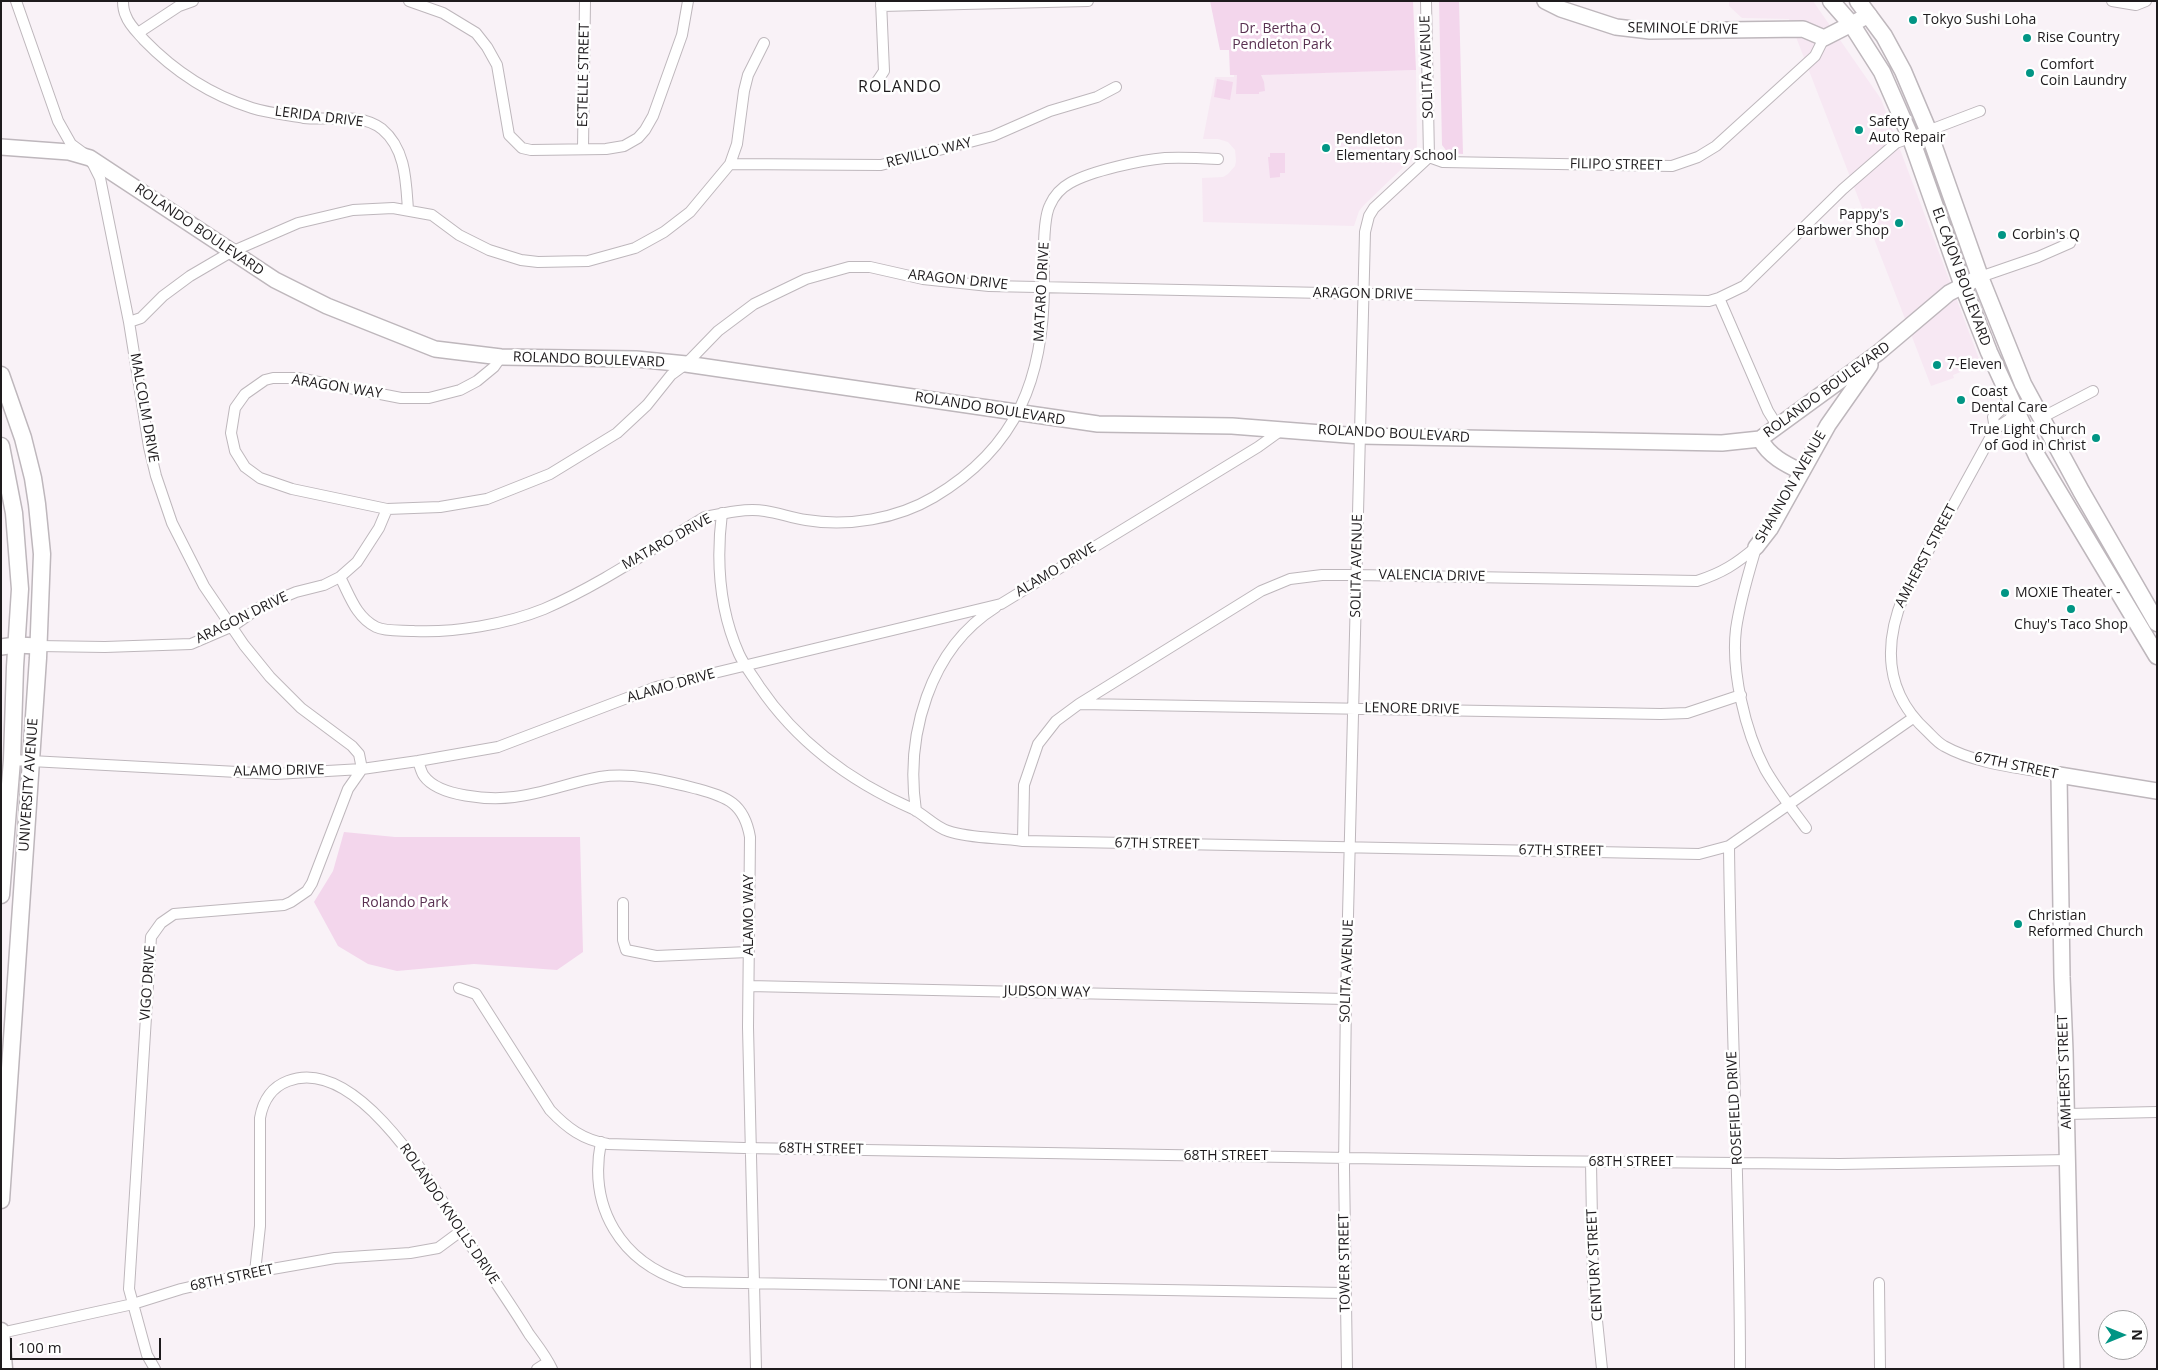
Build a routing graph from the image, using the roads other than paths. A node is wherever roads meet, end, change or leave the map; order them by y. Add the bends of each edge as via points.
1 (16, 1) edge
2 (122, 1) edge
3 (193, 1) edge
4 (409, 1) edge
5 (585, 1) edge
6 (688, 1) edge
7 (1088, 1) edge
8 (1426, 1) edge
9 (1545, 1) edge
10 (1831, 1) edge
11 (1858, 1) edge
12 (2112, 1) edge
13 (2146, 1) edge
14 (881, 4) edge
15 (1869, 15) junction
16 (1852, 25) junction
17 (138, 33) junction
18 (1824, 38) junction
19 (764, 43) dead end
20 (876, 83) dead end
21 (1116, 87) dead end
22 (1980, 111) dead end
23 (1928, 130) junction
24 (1910, 136) junction
25 (1, 147) edge
26 (583, 148) junction
27 (1429, 157) junction
28 (90, 158) junction
29 (1218, 159) dead end
30 (730, 164) junction
31 (408, 210) junction
32 (2070, 243) dead end
33 (231, 252) junction
34 (1980, 277) junction
35 (1044, 286) junction
36 (1963, 286) junction
37 (1362, 294) junction
38 (1719, 298) junction
39 (129, 322) junction
40 (1878, 353) junction
41 (500, 357) junction
42 (686, 364) junction
43 (1, 375) edge
44 (2093, 391) dead end
45 (2032, 402) junction
46 (2014, 409) junction
47 (1019, 412) junction
48 (2041, 418) junction
49 (1778, 427) junction
50 (1283, 429) junction
51 (1360, 436) junction
52 (1760, 440) junction
53 (1, 446) edge
54 (1802, 472) junction
55 (387, 509) junction
56 (722, 513) junction
57 (1756, 547) junction
58 (1357, 575) junction
59 (340, 577) junction
60 (1001, 604) junction
61 (2157, 623) edge
62 (233, 626) junction
63 (9, 646) edge
64 (38, 646) junction
65 (2157, 656) edge
66 (745, 665) junction
67 (1741, 695) junction
68 (1079, 704) junction
69 (1354, 708) junction
70 (1913, 718) junction
71 (12, 760) junction
72 (31, 762) junction
73 (418, 762) junction
74 (362, 769) junction
75 (2059, 775) junction
76 (2157, 791) edge
77 (1790, 805) junction
78 (916, 811) junction
79 (1806, 828) dead end
80 (1023, 841) junction
81 (1729, 846) junction
82 (1351, 848) junction
83 (1, 895) edge
84 (623, 903) dead end
85 (748, 952) junction
86 (749, 986) junction
87 (459, 988) dead end
88 (1346, 999) junction
89 (7, 1017) edge
90 (2157, 1112) edge
91 (2066, 1114) junction
92 (601, 1142) junction
93 (751, 1148) junction
94 (1344, 1157) junction
95 (2068, 1160) junction
96 (1591, 1162) junction
97 (1738, 1163) junction
98 (1, 1200) edge
99 (461, 1231) junction
100 (255, 1272) junction
101 (754, 1282) junction
102 (1879, 1284) dead end
103 (1345, 1292) junction
104 (133, 1304) junction
105 (1, 1333) edge
106 (550, 1365) edge
107 (4, 1369) edge
108 (155, 1369) edge
109 (537, 1369) edge
110 (756, 1369) edge
111 (1347, 1369) edge
112 (1602, 1369) edge
113 (1740, 1369) edge
114 (1880, 1369) edge
115 (2072, 1369) edge

1 - 28 street, MALCOLM DRIVE via 58,121 71,144
2 - 17 street, LERIDA DRIVE via 126,17
3 - 17 street via 179,6
4 - 26 street via 444,13 476,33 487,47 497,65 509,136 516,143 532,150
5 - 26 street, ESTELLE STREET
6 - 26 street via 682,35 645,130 624,146
7 - 14 street
8 - 27 street, SOLITA AVENUE
9 - 18 street, SEMINOLE DRIVE via 1616,28 1650,31 1804,29
10 - 16 main road, EL CAJON BOULEVARD
11 - 15 main road, EL CAJON BOULEVARD
12 - 13 street via 2136,5
14 - 20 street via 884,72
15 - 16 street
15 - 23 main road, EL CAJON BOULEVARD via 1903,71
16 - 18 street
16 - 24 main road, EL CAJON BOULEVARD via 1882,72
17 - 31 street, LERIDA DRIVE via 183,74 210,91 253,108 307,118 350,118 381,129 393,140 400,156 406,177
18 - 27 street, FILIPO STREET via 1815,56 1716,146 1698,157 1672,166 1443,162
19 - 30 street via 748,75 737,144
21 - 30 street, REVILLO WAY via 993,136 881,165
22 - 23 street, ARAGON DRIVE
23 - 24 street, ARAGON DRIVE
23 - 34 main road, EL CAJON BOULEVARD
24 - 36 main road, EL CAJON BOULEVARD
24 - 38 street, ARAGON DRIVE via 1896,143 1850,182 1744,286
25 - 28 street, ROLANDO BOULEVARD via 69,152
27 - 37 street, SOLITA AVENUE via 1368,216
28 - 33 street, ROLANDO BOULEVARD
28 - 39 street, MALCOLM DRIVE via 100,178
29 - 35 street, MATARO DRIVE via 1153,159 1078,179 1065,186 1053,198 1046,214
30 - 31 street via 702,200 664,232 620,254 588,262 538,262 505,256 473,243 432,215
31 - 33 street via 373,208 325,215
32 - 34 street
33 - 39 street via 190,276 141,318
33 - 41 street, ROLANDO BOULEVARD via 275,280 327,306 435,349
34 - 36 street, ROLANDO BOULEVARD
34 - 45 main road, EL CAJON BOULEVARD
35 - 37 street, ARAGON DRIVE
35 - 42 street, ARAGON DRIVE via 989,286 923,279 870,267 849,267 806,279 754,304 718,331
35 - 47 street, MATARO DRIVE via 1040,350
36 - 40 street, ROLANDO BOULEVARD via 1948,293
36 - 46 main road, EL CAJON BOULEVARD
37 - 38 street, ARAGON DRIVE
37 - 51 street, SOLITA AVENUE
38 - 49 street
39 - 62 street, MALCOLM DRIVE via 149,447 172,523 204,586
40 - 49 street, ROLANDO BOULEVARD
40 - 54 street, SHANNON AVENUE via 1828,424
41 - 42 street, ROLANDO BOULEVARD
41 - 55 street, ARAGON WAY via 494,367 460,390 429,398 402,398 298,378 273,378 258,384 240,401 231,424 232,442 239,459 252,473 292,489
42 - 47 street, ROLANDO BOULEVARD
42 - 55 street, ARAGON DRIVE via 671,375 648,405 617,433 550,474 487,499
43 - 64 main road, UNIVERSITY AVENUE via 23,438 37,504 42,554
44 - 48 street
45 - 46 street, AMHERST STREET
45 - 48 main road, EL CAJON BOULEVARD
46 - 65 main road, EL CAJON BOULEVARD via 2037,456
46 - 70 street, AMHERST STREET via 2010,419 1995,430 1895,615 1890,656 1900,697
47 - 50 street, ROLANDO BOULEVARD via 1098,424
47 - 56 street, MATARO DRIVE via 990,451 968,473 935,497 904,511 871,520 838,522 806,520 764,510
48 - 61 main road, EL CAJON BOULEVARD
49 - 52 street, ROLANDO BOULEVARD
50 - 51 street, ROLANDO BOULEVARD
50 - 60 street, ALAMO DRIVE
51 - 52 street, ROLANDO BOULEVARD via 1722,443
51 - 58 street, SOLITA AVENUE
52 - 54 street via 1766,451
53 - 63 main road, UNIVERSITY AVENUE via 14,514 20,589
54 - 57 street, SHANNON AVENUE via 1770,529
55 - 59 street, ARAGON DRIVE via 358,562
56 - 59 street, MATARO DRIVE via 705,517 593,585 543,609 497,623 429,632 378,628 359,615
56 - 66 street, 67TH STREET via 718,550 720,586 733,639
57 - 58 street, VALENCIA DRIVE via 1735,565 1697,581
57 - 67 street, SHANNON AVENUE via 1736,630
58 - 68 street, VALENCIA DRIVE via 1290,579 1261,591
58 - 69 street, SOLITA AVENUE
59 - 62 street, ARAGON DRIVE via 260,607
60 - 66 street, ALAMO DRIVE
60 - 78 street via 977,622 953,648 927,695 914,745 912,780
62 - 64 street, ARAGON DRIVE via 191,644 105,648
62 - 74 street, MALCOLM DRIVE via 281,689 300,708 352,746 359,754
63 - 64 street, ARAGON DRIVE
63 - 71 main road, UNIVERSITY AVENUE
64 - 72 main road, UNIVERSITY AVENUE
66 - 73 street, ALAMO DRIVE via 656,687 498,747
66 - 78 street, 67TH STREET via 778,711 822,755 857,781
67 - 69 street, LENORE DRIVE via 1687,713 1661,714
67 - 77 street, SHANNON AVENUE via 1759,757
68 - 69 street, LENORE DRIVE
68 - 80 street, VALENCIA DRIVE via 1056,721 1038,744 1024,784
69 - 82 street, SOLITA AVENUE
70 - 75 street, 67TH STREET via 1943,746 1975,759
70 - 77 street, 67TH STREET
71 - 72 street, ALAMO DRIVE
71 - 83 main road, UNIVERSITY AVENUE
72 - 74 street, ALAMO DRIVE via 276,774
72 - 89 main road, UNIVERSITY AVENUE
73 - 74 street, ALAMO DRIVE
73 - 85 street, ALAMO WAY via 424,776 438,787 478,797 513,797 600,777 660,779 725,797 739,810 750,836
74 - 104 street, VIGO DRIVE via 348,789 316,876 307,890 284,905 174,914 151,936 128,1289
75 - 76 street, 67TH STREET
75 - 91 street, AMHERST STREET
77 - 79 street, SHANNON AVENUE
77 - 81 street, 67TH STREET
78 - 80 street, 67TH STREET via 945,831
80 - 82 street, 67TH STREET
81 - 82 street, 67TH STREET via 1699,854
81 - 97 street, ROSEFIELD DRIVE via 1731,1017
82 - 88 street, SOLITA AVENUE
84 - 85 street via 626,950 656,956
85 - 86 street, ALAMO WAY
86 - 88 street, JUDSON WAY
86 - 93 street, ALAMO WAY
87 - 92 street, 68TH STREET via 476,994 550,1110 565,1126 587,1139
88 - 94 street, SOLITA AVENUE
89 - 98 main road, UNIVERSITY AVENUE
90 - 91 street
91 - 95 street, AMHERST STREET
92 - 93 street, 68TH STREET
92 - 101 street, TONI LANE via 598,1180 603,1205 620,1239 638,1258 684,1282
93 - 94 street, 68TH STREET
93 - 101 street, ALAMO WAY
94 - 96 street, 68TH STREET
94 - 103 street, TOWER STREET
95 - 97 street, 68TH STREET via 1915,1164
95 - 115 street, AMHERST STREET
96 - 97 street, 68TH STREET
96 - 112 street, CENTURY STREET via 1593,1282
97 - 113 street, ROSEFIELD DRIVE
99 - 100 street, 68TH STREET via 438,1248 335,1258
99 - 100 street, ROLANDO KNOLLS DRIVE via 406,1147 364,1102 326,1082 293,1079 274,1089 261,1111 260,1226
99 - 106 street, ROLANDO KNOLLS DRIVE
100 - 104 street, 68TH STREET
101 - 103 street, TONI LANE
101 - 110 street, ALAMO WAY
102 - 114 street
103 - 111 street, TOWER STREET
104 - 105 street, 68TH STREET
104 - 108 street, VIGO DRIVE via 147,1355
105 - 107 main road
106 - 109 street

